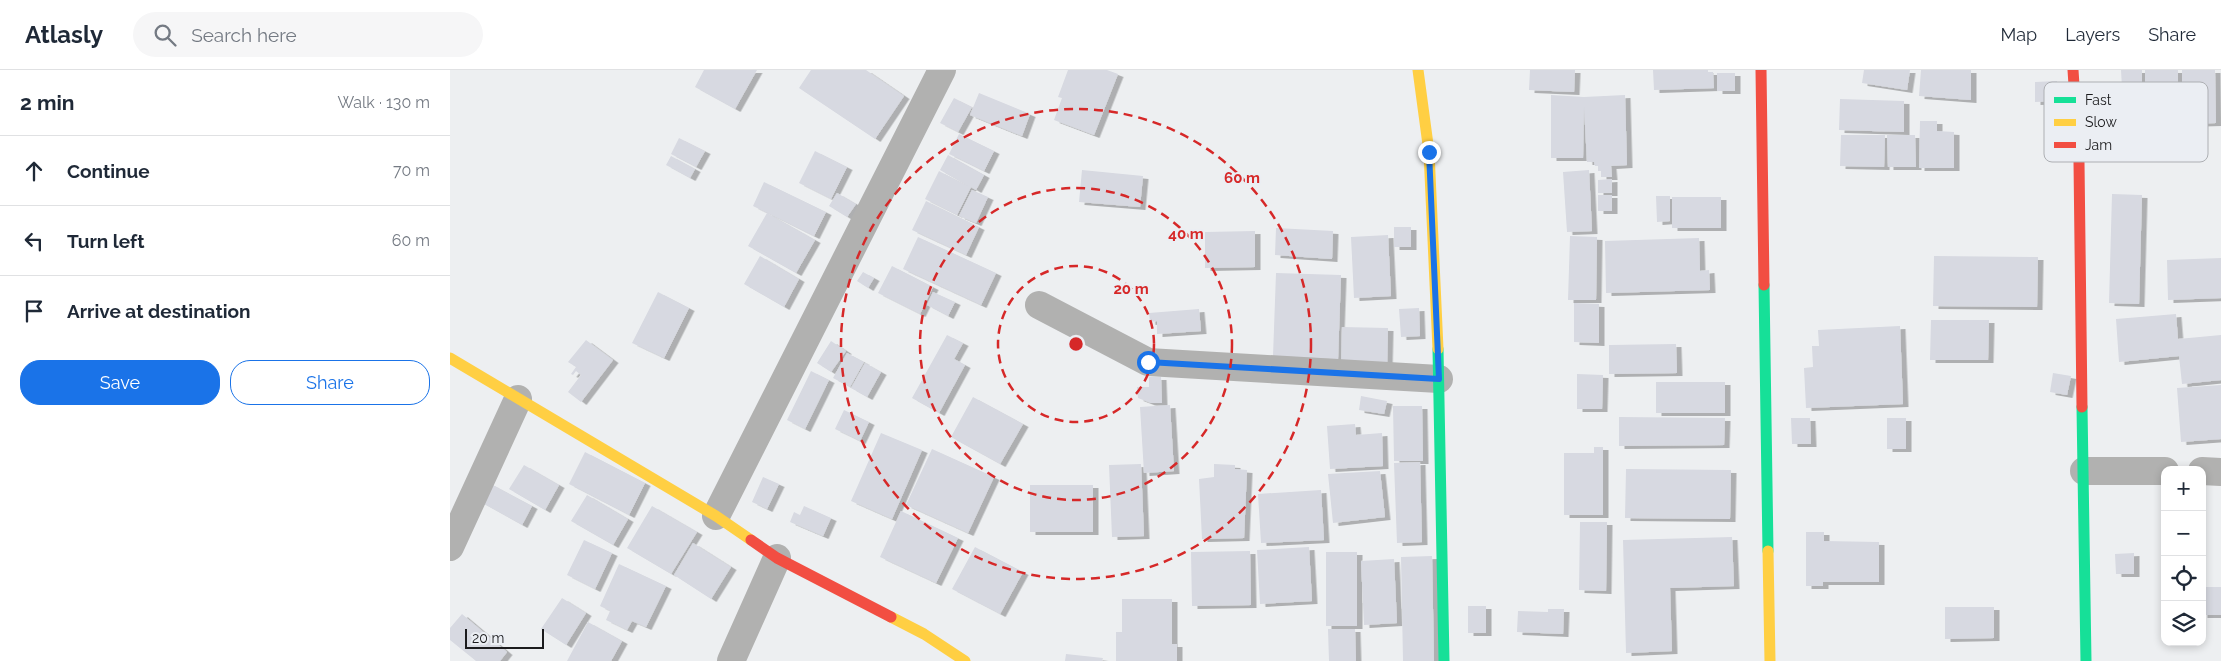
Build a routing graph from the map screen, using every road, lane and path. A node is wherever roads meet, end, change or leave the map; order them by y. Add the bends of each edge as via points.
1 (942, 70) edge
2 (1418, 70) edge
3 (1761, 70) edge
4 (2079, 162) edge
5 (1038, 305) dead end
6 (450, 358) edge
7 (1439, 379) junction
8 (518, 399) junction
9 (2084, 471) junction
10 (2161, 471) edge
11 (2206, 472) edge
12 (2221, 472) edge
13 (716, 516) junction
14 (450, 546) edge
15 (777, 558) junction
16 (731, 661) edge
17 (965, 661) edge
18 (1444, 661) edge
19 (1770, 661) edge
20 (2086, 661) edge

1 - 13 street
2 - 7 street via 1429,152
3 - 19 street
4 - 9 street
5 - 7 street via 1148,362
6 - 8 street
7 - 18 street
8 - 13 street
8 - 14 street
9 - 10 street
9 - 20 street
11 - 12 street
13 - 15 street
15 - 16 street
15 - 17 street via 924,634

